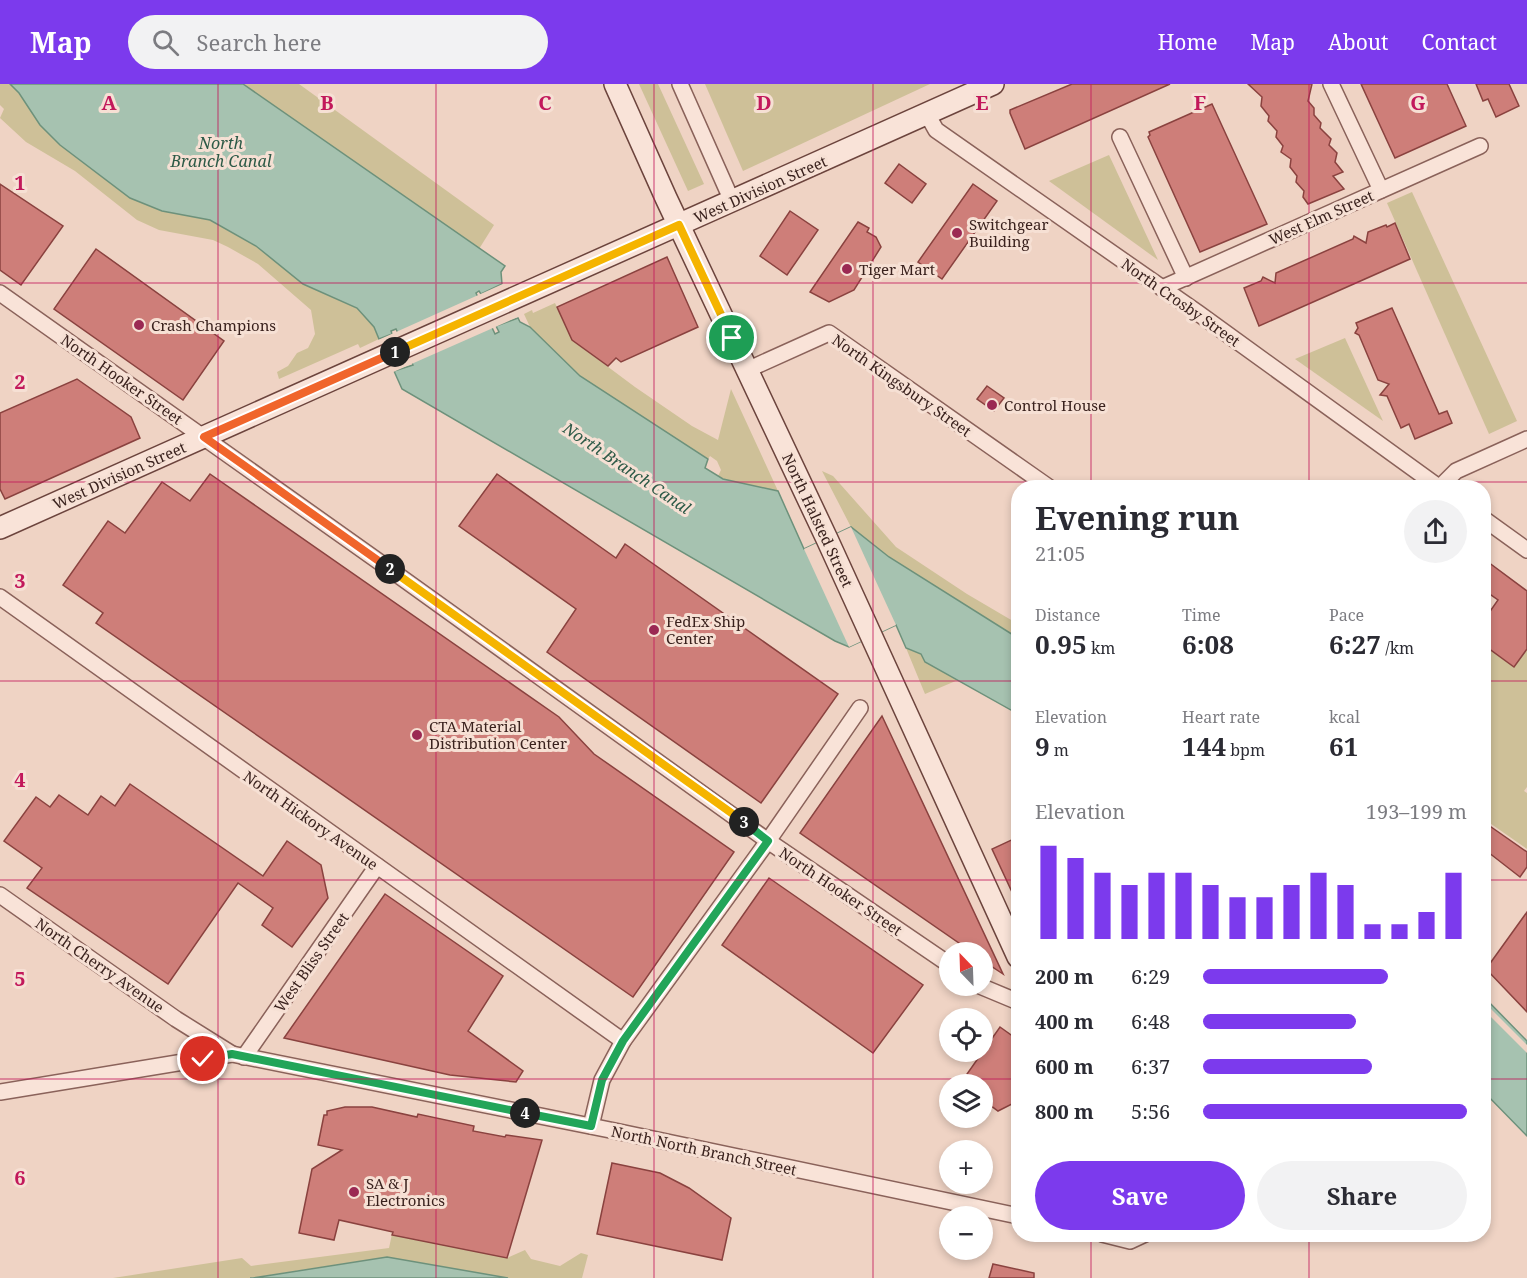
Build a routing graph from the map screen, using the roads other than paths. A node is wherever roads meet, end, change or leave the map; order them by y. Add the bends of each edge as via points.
1 (615, 84) edge
2 (680, 84) edge
3 (993, 84) edge
4 (1332, 84) edge
5 (927, 114) junction
6 (1120, 136) dead end
7 (1480, 146) dead end
8 (1381, 190) junction
9 (732, 201) junction
10 (679, 225) junction
11 (1186, 278) junction
12 (1162, 288) junction
13 (0, 293) edge
14 (747, 370) junction
15 (204, 437) junction
16 (1527, 439) edge
17 (1039, 480) edge
18 (1429, 480) edge
19 (1446, 480) edge
20 (1491, 524) edge
21 (0, 528) edge
22 (1527, 550) edge
23 (0, 597) edge
24 (860, 708) dead end
25 (768, 841) junction
26 (377, 866) junction
27 (0, 895) edge
28 (1011, 942) edge
29 (939, 958) edge
30 (993, 992) edge
31 (1011, 998) edge
32 (623, 1041) junction
33 (238, 1055) junction
34 (0, 1092) edge
35 (591, 1126) junction
36 (1011, 1215) edge

1 - 10 main road, North Halsted Street
2 - 9 street
3 - 5 main road, West Division Street
4 - 8 street
5 - 9 main road, West Division Street
5 - 12 street, North Crosby Street via 936,130
6 - 11 street
7 - 8 street, West Elm Street
8 - 11 street, West Elm Street
9 - 10 main road, West Division Street
10 - 14 main road, North Halsted Street
10 - 15 main road, West Division Street
11 - 12 street, West Elm Street
12 - 18 street, North Crosby Street
13 - 15 street, North Hooker Street
14 - 17 street, North Kingsbury Street via 829,333
14 - 28 main road, North Halsted Street
15 - 21 main road, West Division Street
15 - 25 street, North Hooker Street
16 - 19 street via 1456,471
20 - 22 street
23 - 26 street, North Hickory Avenue
24 - 25 street
25 - 29 street, North Hooker Street
25 - 32 street
26 - 32 street, North Hickory Avenue
26 - 33 street, West Bliss Street
27 - 33 street, North Cherry Avenue via 176,1019
30 - 31 street
32 - 35 street via 602,1080
33 - 34 street, North North Branch Street
33 - 35 street, North North Branch Street
35 - 36 street, North North Branch Street

